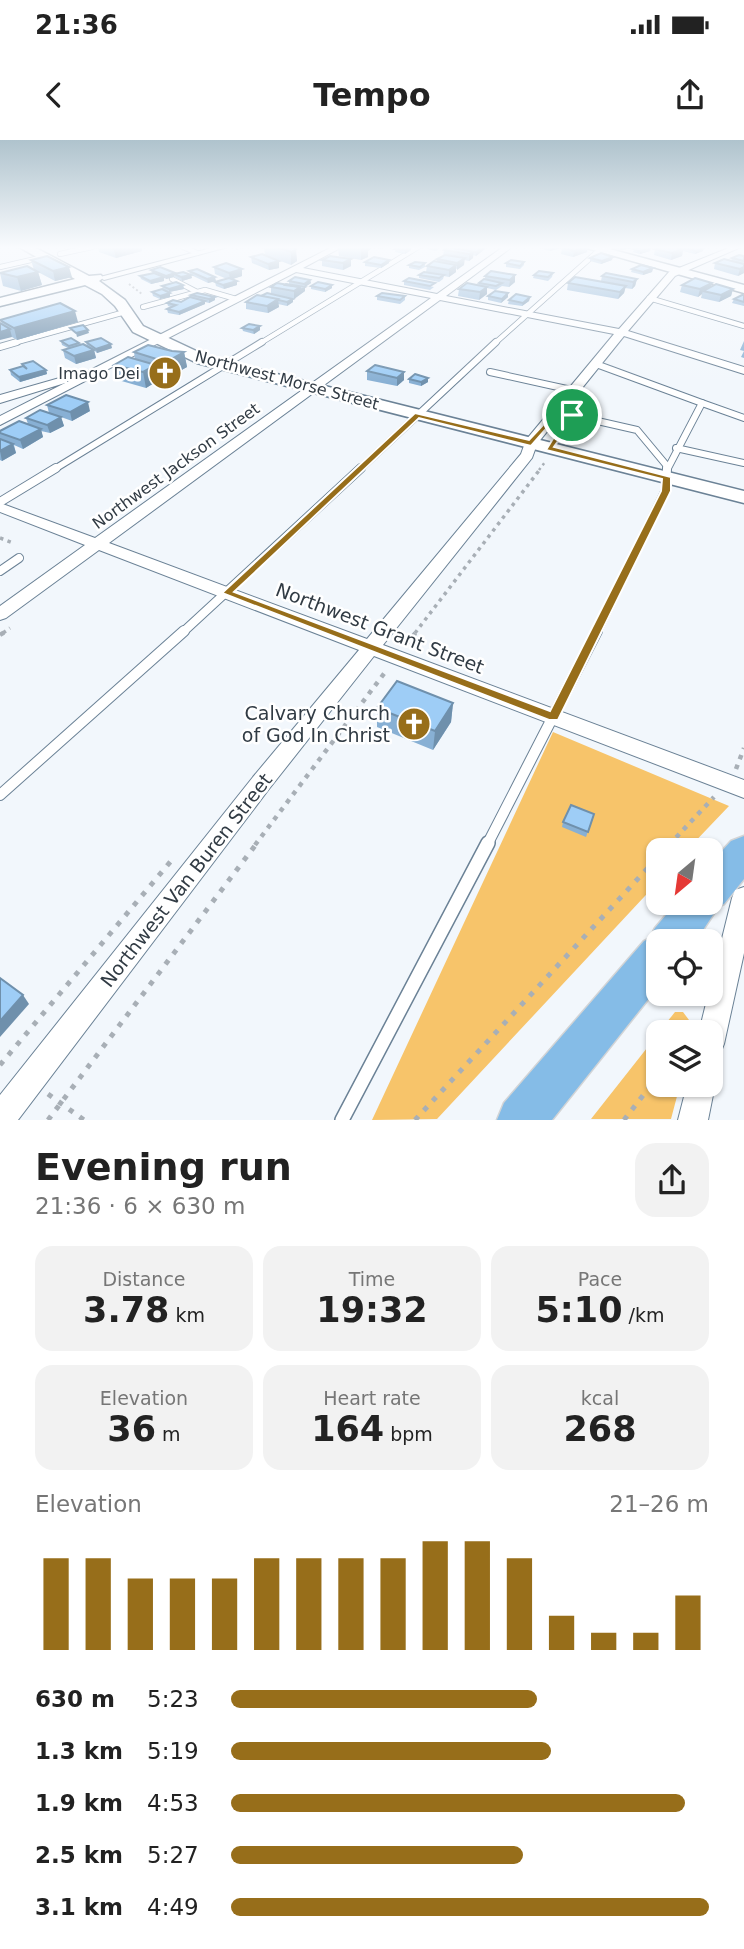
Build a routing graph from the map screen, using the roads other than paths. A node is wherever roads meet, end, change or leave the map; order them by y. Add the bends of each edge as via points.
1 (37, 293) edge
2 (107, 293) edge
3 (130, 293) edge
4 (194, 293) edge
5 (214, 293) edge
6 (248, 293) edge
7 (346, 293) edge
8 (415, 293) edge
9 (444, 293) edge
10 (549, 293) edge
11 (654, 293) edge
12 (438, 297) junction
13 (649, 298) junction
14 (236, 299) junction
15 (0, 302) edge
16 (143, 307) junction
17 (125, 312) junction
18 (528, 314) junction
19 (744, 326) edge
20 (622, 332) junction
21 (158, 339) junction
22 (0, 346) edge
23 (596, 364) junction
24 (225, 366) junction
25 (104, 368) junction
26 (744, 371) edge
27 (489, 372) dead end
28 (312, 388) junction
29 (576, 391) junction
30 (0, 398) edge
31 (702, 403) junction
32 (558, 412) junction
33 (418, 415) junction
34 (744, 418) edge
35 (0, 421) edge
36 (540, 446) junction
37 (676, 448) junction
38 (744, 463) edge
39 (667, 472) junction
40 (744, 497) edge
41 (0, 502) edge
42 (0, 507) edge
43 (98, 544) junction
44 (19, 558) dead end
45 (0, 571) edge
46 (227, 593) junction
47 (0, 614) edge
48 (372, 648) junction
49 (554, 717) junction
50 (736, 786) edge
51 (0, 795) edge
52 (744, 852) edge
53 (723, 877) edge
54 (744, 898) edge
55 (691, 915) edge
56 (680, 929) edge
57 (646, 969) edge
58 (716, 1020) edge
59 (698, 1097) edge
60 (2, 1117) edge
61 (342, 1119) edge
62 (521, 1119) edge
63 (693, 1119) edge

1 - 15 main road
2 - 17 main road, Northwest Morse Street
3 - 16 main road
4 - 16 lane
5 - 14 lane
6 - 14 street
7 - 24 lane
8 - 12 street
9 - 12 street, Northwest Jackson Street
10 - 18 lane
11 - 13 street, Northwest Van Buren Street
12 - 18 street
12 - 28 street, Northwest Jackson Street
13 - 19 lane
13 - 20 street, Northwest Van Buren Street
14 - 21 street
16 - 21 main road via 155,324
17 - 21 main road, Northwest Morse Street via 138,329
17 - 22 lane
18 - 20 street
18 - 33 lane
20 - 23 street, Northwest Van Buren Street
20 - 26 street
21 - 24 main road, Northwest Morse Street
21 - 25 street
23 - 29 street, Northwest Van Buren Street
23 - 31 lane
24 - 28 main road, Northwest Morse Street
24 - 41 lane
25 - 30 street
25 - 35 street
27 - 29 lane
28 - 33 main road, Northwest Morse Street
28 - 43 street, Northwest Jackson Street
29 - 32 street, Northwest Van Buren Street
31 - 34 lane
31 - 37 lane
32 - 36 street, Northwest Van Buren Street
32 - 39 lane via 638,430
33 - 36 main road, Northwest Morse Street
33 - 46 lane
36 - 39 main road, Northwest Morse Street
36 - 48 street, Northwest Van Buren Street via 527,455
37 - 38 lane
37 - 39 lane
39 - 40 main road, Northwest Morse Street
39 - 49 lane via 666,491
42 - 43 street, Northwest Grant Street
43 - 46 street, Northwest Grant Street
43 - 47 street, Northwest Jackson Street
44 - 45 lane
46 - 48 street, Northwest Grant Street
46 - 51 lane
48 - 49 street, Northwest Grant Street
48 - 60 street, Northwest Van Buren Street via 261,783
49 - 50 street, Northwest Grant Street
49 - 61 lane
52 - 53 main road
54 - 58 street
55 - 56 main road
57 - 62 main road
59 - 63 street

